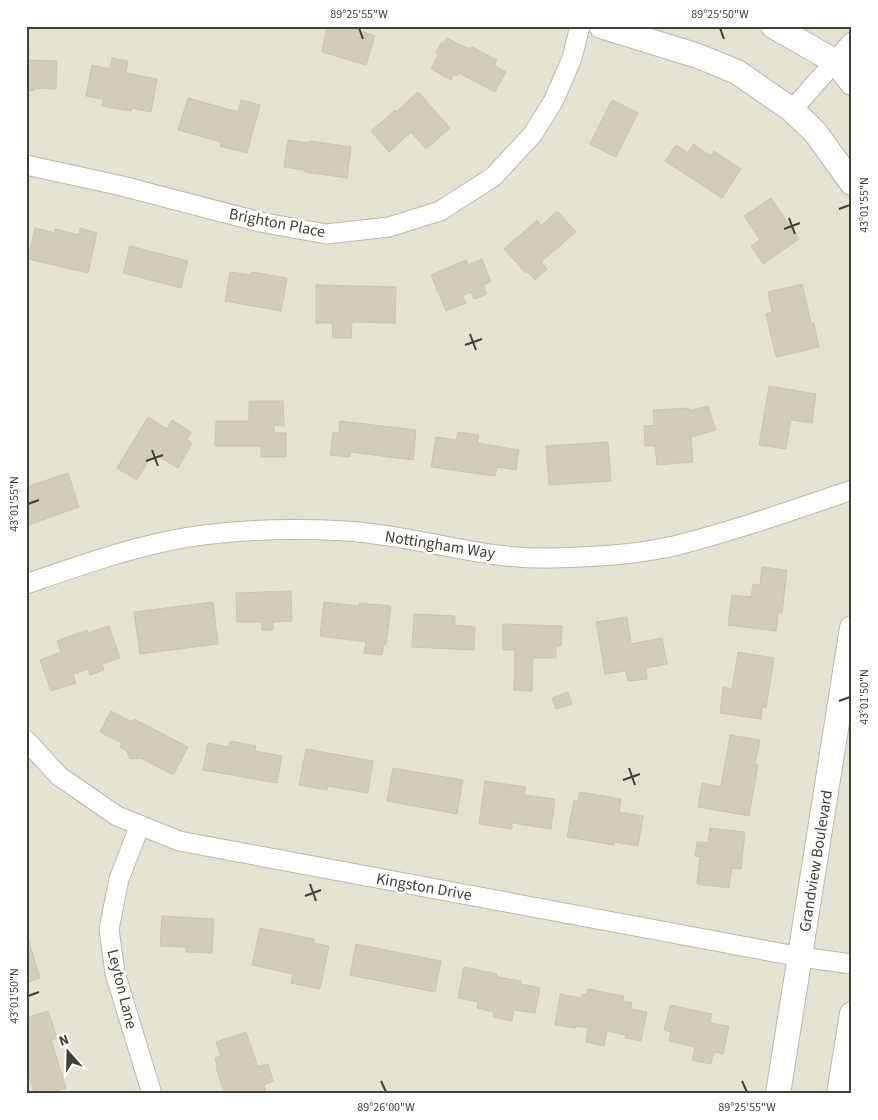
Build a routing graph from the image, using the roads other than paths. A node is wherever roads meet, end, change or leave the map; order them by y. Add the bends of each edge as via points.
1 (580, 26) edge
2 (600, 26) edge
3 (773, 26) edge
4 (852, 42) edge
5 (836, 62) junction
6 (852, 83) edge
7 (792, 110) junction
8 (26, 165) edge
9 (852, 183) edge
10 (852, 490) edge
11 (26, 584) edge
12 (852, 628) edge
13 (26, 740) edge
14 (140, 826) junction
15 (801, 956) junction
16 (852, 964) edge
17 (852, 1014) edge
18 (152, 1094) edge
19 (778, 1094) edge
20 (839, 1094) edge

1 - 8 street, Brighton Place via 572,58 554,100 533,134 492,177 440,211 389,227 326,234 260,222
2 - 7 street via 698,56 737,72
3 - 5 street
4 - 5 street
5 - 6 street
5 - 7 street
7 - 9 street via 815,132
10 - 11 street, Nottingham Way via 743,526 672,546 625,554 550,558 487,555 347,531 266,530 170,541
12 - 15 street, Grandview Boulevard
13 - 14 street, Kingston Drive via 59,776 117,816
14 - 15 street, Kingston Drive via 179,841 261,858
14 - 18 street, Leyton Lane via 119,879 108,929 114,973
15 - 16 street, Kingston Drive
15 - 19 street, Grandview Boulevard
17 - 20 street

